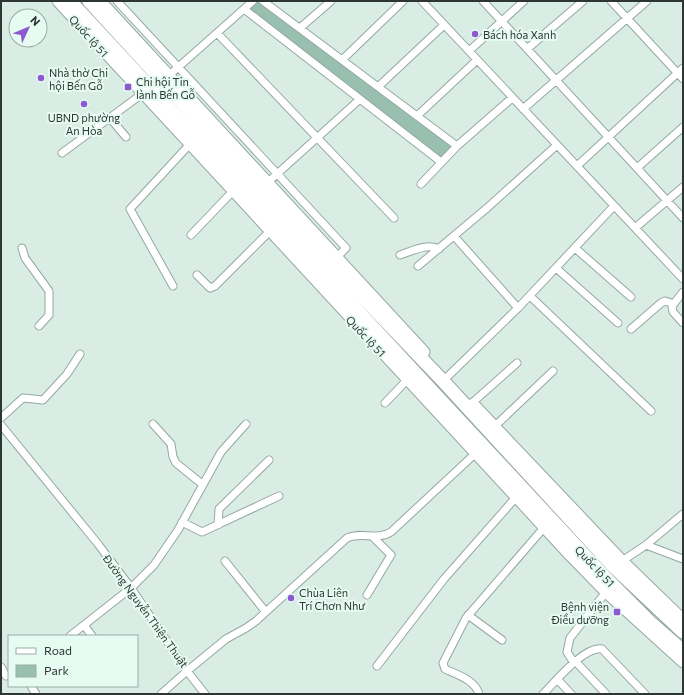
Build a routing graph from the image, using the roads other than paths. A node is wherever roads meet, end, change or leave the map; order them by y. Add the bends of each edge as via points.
1 (58, 1) edge
2 (70, 1) edge
3 (89, 1) edge
4 (100, 1) edge
5 (117, 1) edge
6 (253, 1) edge
7 (263, 1) edge
8 (331, 1) edge
9 (402, 1) edge
10 (422, 1) edge
11 (483, 1) edge
12 (524, 1) edge
13 (583, 1) edge
14 (611, 1) edge
15 (647, 1) edge
16 (244, 9) junction
17 (627, 18) junction
18 (501, 21) junction
19 (444, 25) junction
20 (300, 28) junction
21 (217, 33) junction
22 (527, 49) junction
23 (469, 51) junction
24 (343, 59) junction
25 (477, 60) junction
26 (177, 68) junction
27 (680, 70) edge
28 (128, 71) junction
29 (166, 78) junction
30 (683, 79) edge
31 (556, 81) junction
32 (379, 86) junction
33 (142, 94) junction
34 (512, 98) junction
35 (360, 99) junction
36 (524, 109) junction
37 (417, 116) junction
38 (110, 118) junction
39 (683, 127) edge
40 (126, 137) dead end
41 (317, 137) junction
42 (608, 137) junction
43 (193, 141) junction
44 (557, 145) junction
45 (457, 146) junction
46 (62, 153) dead end
47 (441, 162) junction
48 (577, 166) junction
49 (637, 168) junction
50 (277, 174) junction
51 (267, 183) junction
52 (421, 184) dead end
53 (683, 187) edge
54 (233, 191) junction
55 (667, 201) junction
56 (614, 206) junction
57 (394, 218) dead end
58 (683, 218) edge
59 (635, 228) junction
60 (270, 232) junction
61 (191, 235) dead end
62 (454, 236) junction
63 (22, 248) dead end
64 (575, 248) junction
65 (439, 249) junction
66 (400, 255) dead end
67 (336, 258) junction
68 (306, 264) junction
69 (418, 266) dead end
70 (556, 268) junction
71 (197, 275) dead end
72 (683, 279) edge
73 (173, 286) dead end
74 (683, 292) edge
75 (530, 296) junction
76 (631, 297) dead end
77 (674, 304) junction
78 (518, 308) junction
79 (618, 323) dead end
80 (683, 323) edge
81 (39, 326) dead end
82 (631, 329) dead end
83 (80, 354) dead end
84 (517, 363) dead end
85 (553, 371) dead end
86 (445, 379) junction
87 (407, 380) junction
88 (385, 403) dead end
89 (472, 403) junction
90 (651, 411) dead end
91 (1, 418) edge
92 (153, 424) dead end
93 (246, 424) dead end
94 (1, 425) edge
95 (494, 427) junction
96 (480, 449) junction
97 (269, 460) dead end
98 (202, 484) junction
99 (520, 493) junction
100 (279, 496) dead end
101 (683, 514) edge
102 (182, 522) junction
103 (548, 523) junction
104 (218, 525) junction
105 (372, 536) junction
106 (646, 545) junction
107 (683, 559) edge
108 (225, 561) dead end
109 (618, 564) junction
110 (600, 579) junction
111 (131, 588) junction
112 (606, 592) junction
113 (367, 595) dead end
114 (265, 611) junction
115 (468, 615) junction
116 (683, 620) edge
117 (84, 625) junction
118 (683, 632) edge
119 (71, 635) edge
120 (91, 635) edge
121 (502, 640) dead end
122 (683, 651) edge
123 (683, 662) edge
124 (575, 663) junction
125 (377, 666) dead end
126 (1, 667) edge
127 (187, 671) junction
128 (5, 676) edge
129 (558, 680) junction
130 (161, 694) edge
131 (204, 694) edge
132 (480, 694) edge
133 (543, 694) edge
134 (571, 694) edge
135 (606, 694) edge
136 (645, 694) edge

1 - 28 main road, Quốc lộ 51
2 - 28 highway, Quốc lộ 51
3 - 29 highway, Quốc lộ 51
4 - 29 main road, Quốc lộ 51
5 - 26 street
6 - 16 street
7 - 20 street
8 - 20 street
9 - 24 street
10 - 19 street
11 - 18 street
12 - 18 street
13 - 22 street
14 - 17 street
15 - 17 street
16 - 21 street
16 - 35 street
17 - 27 street
17 - 31 street
18 - 22 street
18 - 23 street
19 - 23 street
19 - 32 street
20 - 24 street
21 - 26 street
21 - 41 street
22 - 31 street
23 - 25 street
24 - 32 street
25 - 34 street
25 - 37 street
26 - 29 street
26 - 50 street
27 - 30 street
27 - 42 street
28 - 33 main road, Quốc lộ 51
28 - 43 highway, Quốc lộ 51
29 - 51 main road, Quốc lộ 51
29 - 86 highway, Quốc lộ 51 via 313,245
31 - 36 street
31 - 42 street
32 - 37 street
33 - 38 street
33 - 43 main road, Quốc lộ 51
34 - 36 street
34 - 45 street
35 - 41 street
35 - 47 street
36 - 44 street
37 - 45 street
38 - 40 street
38 - 46 street
39 - 49 street
41 - 50 street
41 - 57 street
42 - 48 street
42 - 49 street
43 - 54 main road, Quốc lộ 51
43 - 68 highway, Quốc lộ 51
43 - 73 street via 130,209
44 - 48 street
44 - 62 street
45 - 47 street
47 - 52 street
48 - 56 street
49 - 55 street
50 - 51 street
50 - 67 street via 346,248
51 - 67 main road, Quốc lộ 51
53 - 55 street
54 - 60 main road, Quốc lộ 51
54 - 61 street
55 - 58 street
55 - 59 street
56 - 59 street
56 - 64 street
59 - 72 street
60 - 68 main road, Quốc lộ 51
60 - 71 street via 215,286 210,288
62 - 65 street
62 - 78 street
63 - 81 street via 25,258 49,291 49,315
64 - 70 street
64 - 76 street
65 - 66 street via 423,248
65 - 69 street
67 - 86 main road, Quốc lộ 51
68 - 87 main road, Quốc lộ 51
68 - 96 highway, Quốc lộ 51
70 - 75 street
70 - 79 street
74 - 77 street
75 - 78 street
75 - 90 street
77 - 80 street via 673,312
77 - 82 street via 665,301 661,303
78 - 86 street
83 - 91 street via 67,374 43,400 22,398
84 - 89 street
85 - 95 street
86 - 89 main road, Quốc lộ 51
86 - 109 highway, Quốc lộ 51
87 - 88 street
87 - 96 main road, Quốc lộ 51
89 - 95 main road, Quốc lộ 51
92 - 98 street via 171,444 176,463
93 - 98 street via 221,452
94 - 111 street, Đường Nguyễn Thiện Thuật
95 - 109 main road, Quốc lộ 51
96 - 99 highway, Quốc lộ 51
96 - 105 street, Đường Nguyễn Thiện Thuật via 391,532
97 - 104 street via 219,509
98 - 102 street
99 - 103 highway, Quốc lộ 51
99 - 125 street via 444,579
100 - 104 street
101 - 106 street
102 - 104 street via 202,532
102 - 111 street via 154,565
103 - 110 highway, Quốc lộ 51
103 - 115 street
105 - 113 street via 391,555
105 - 114 street, Đường Nguyễn Thiện Thuật via 347,538
106 - 107 street
106 - 109 street
108 - 114 street
109 - 110 highway
109 - 116 main road, Quốc lộ 51
109 - 118 highway, Quốc lộ 51
110 - 112 main road, Quốc lộ 51
110 - 122 highway, Quốc lộ 51
111 - 117 street
111 - 127 street, Đường Nguyễn Thiện Thuật
112 - 123 main road, Quốc lộ 51
112 - 124 street via 570,638 568,652
114 - 127 street, Đường Nguyễn Thiện Thuật via 251,625 226,639
115 - 121 street
115 - 132 street via 442,662 445,669 473,683
117 - 119 street
117 - 120 street
124 - 129 street
124 - 135 street
124 - 136 street via 590,651 602,649
126 - 128 street
127 - 130 street
127 - 131 street
129 - 133 street
129 - 134 street

